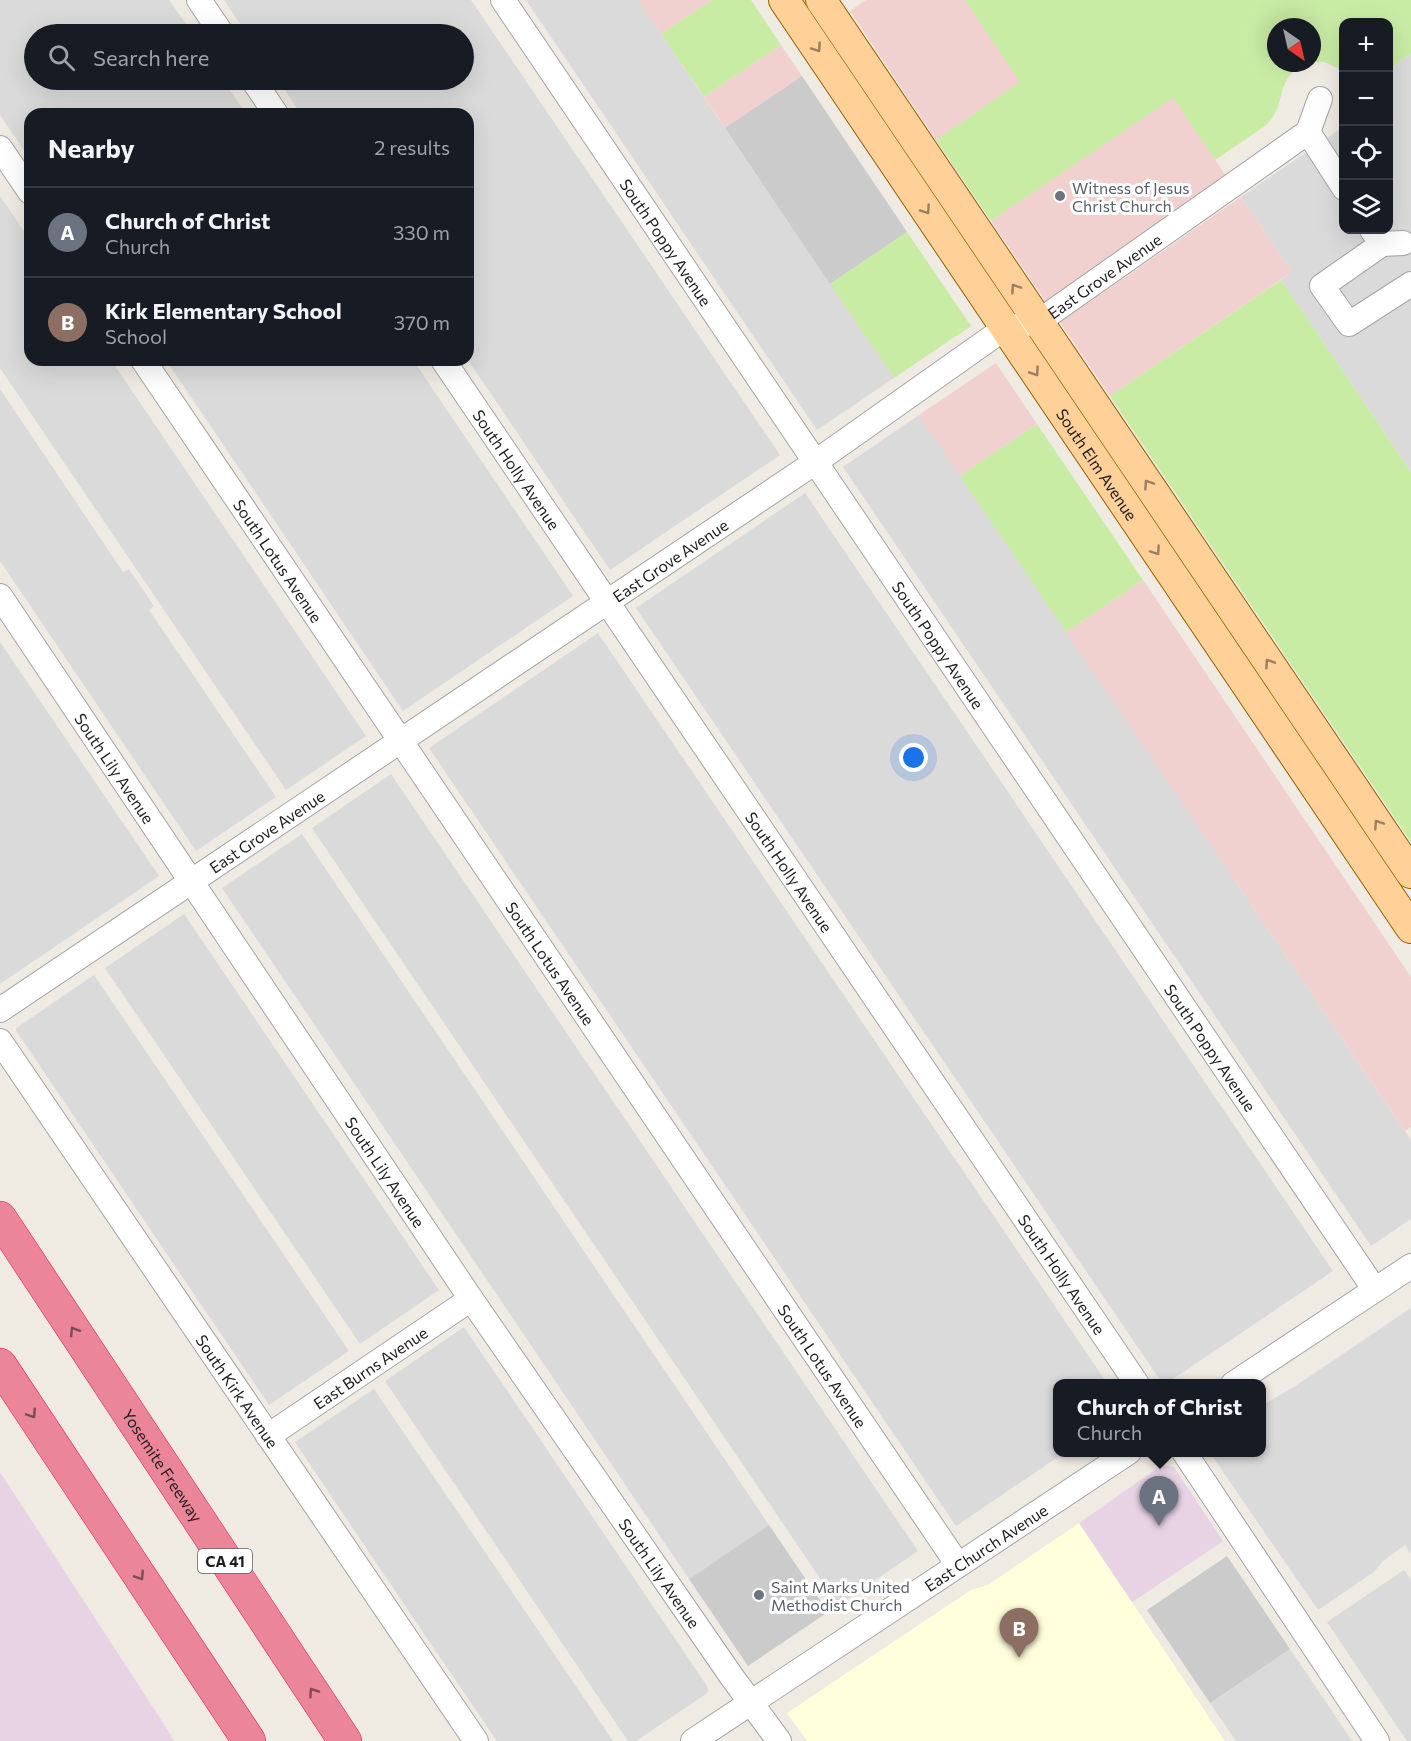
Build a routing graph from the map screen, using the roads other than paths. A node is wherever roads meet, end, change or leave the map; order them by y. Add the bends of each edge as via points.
1 (199, 0) edge
2 (503, 0) edge
3 (784, 0) edge
4 (821, 0) edge
5 (215, 24) edge
6 (260, 90) edge
7 (1320, 99) dead end
8 (272, 108) edge
9 (1308, 132) junction
10 (0, 148) edge
11 (1339, 180) edge
12 (24, 183) edge
13 (1396, 239) edge
14 (1411, 284) edge
15 (1038, 322) junction
16 (1005, 328) junction
17 (147, 366) edge
18 (447, 366) edge
19 (814, 463) junction
20 (0, 596) edge
21 (607, 602) junction
22 (400, 741) junction
23 (1411, 873) edge
24 (190, 882) junction
25 (1411, 928) edge
26 (0, 1010) edge
27 (0, 1041) edge
28 (0, 1208) edge
29 (0, 1218) edge
30 (1411, 1266) edge
31 (33, 1267) junction
32 (1375, 1290) junction
33 (471, 1299) junction
34 (0, 1365) edge
35 (1134, 1379) edge
36 (1239, 1379) edge
37 (268, 1436) junction
38 (1122, 1457) edge
39 (1187, 1457) edge
40 (958, 1566) junction
41 (751, 1701) junction
42 (249, 1741) edge
43 (345, 1741) edge
44 (476, 1741) edge
45 (693, 1741) edge
46 (779, 1741) edge
47 (1377, 1741) edge

1 - 5 street
2 - 19 street, South Poppy Avenue
3 -> 16 main road, South Elm Avenue
15 -> 4 main road, South Elm Avenue
6 - 8 street
7 - 9 street
9 - 11 street
9 - 15 street, East Grove Avenue
10 - 12 street
13 - 14 street via 1322,286 1349,324
15 - 16 street, East Grove Avenue
23 -> 15 main road, South Elm Avenue
16 - 19 street, East Grove Avenue
16 -> 25 main road, South Elm Avenue
17 - 22 street, South Lotus Avenue
18 - 21 street, South Holly Avenue
19 - 21 street, East Grove Avenue
19 - 32 street, South Poppy Avenue
20 - 24 street, South Lily Avenue
21 - 22 street, East Grove Avenue
21 - 35 street, South Holly Avenue
22 - 24 street, East Grove Avenue
22 - 40 street, South Lotus Avenue
24 - 26 street, East Grove Avenue
24 - 33 street, South Lily Avenue
27 - 37 street, South Kirk Avenue
28 - 31 highway
29 - 31 highway, Yosemite Freeway / CA 41
30 - 32 street
43 -> 31 highway, Yosemite Freeway / CA 41
32 - 36 street
33 - 37 street, East Burns Avenue
33 - 41 street, South Lily Avenue
34 -> 42 highway
37 - 44 street, South Kirk Avenue
38 - 40 street, East Church Avenue
39 - 47 street
40 - 41 street, East Church Avenue
41 - 45 street, East Church Avenue
41 - 46 street, South Lily Avenue

